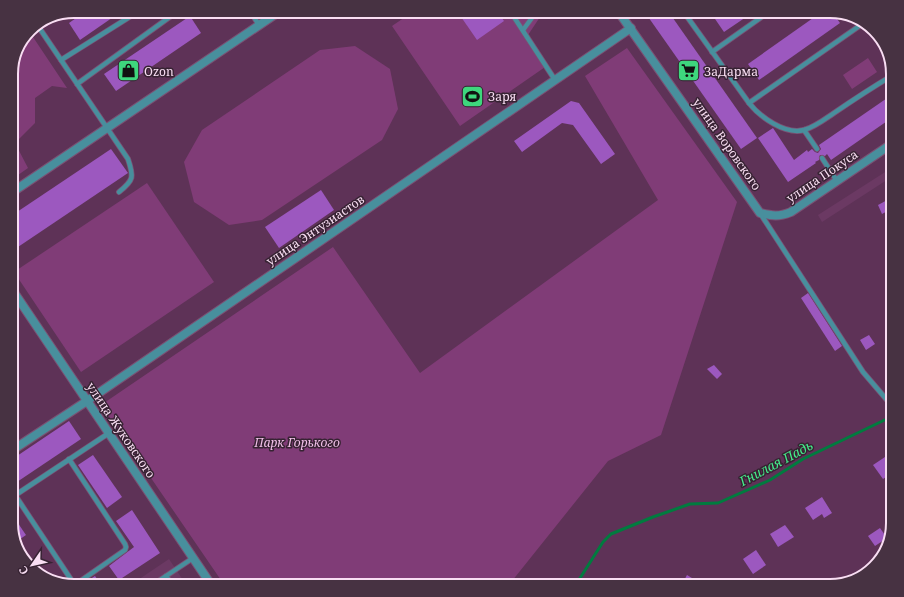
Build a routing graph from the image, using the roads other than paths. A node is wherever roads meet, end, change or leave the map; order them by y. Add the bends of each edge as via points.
1 (128, 18) edge
2 (168, 18) edge
3 (254, 18) edge
4 (270, 18) edge
5 (515, 18) edge
6 (532, 18) edge
7 (623, 18) edge
8 (688, 18) edge
9 (760, 18) edge
10 (259, 25) junction
11 (859, 26) edge
12 (631, 28) junction
13 (40, 30) edge
14 (523, 30) junction
15 (712, 52) junction
16 (61, 60) junction
17 (886, 79) edge
18 (555, 80) junction
19 (77, 84) junction
20 (749, 103) junction
21 (107, 128) junction
22 (804, 130) junction
23 (886, 148) edge
24 (817, 149) dead end
25 (822, 158) dead end
26 (837, 181) junction
27 (18, 188) edge
28 (119, 192) dead end
29 (760, 213) junction
30 (18, 298) edge
31 (886, 399) edge
32 (87, 401) junction
33 (109, 433) junction
34 (18, 446) edge
35 (69, 459) junction
36 (18, 493) edge
37 (18, 503) edge
38 (193, 558) junction
39 (166, 576) junction
40 (71, 579) edge
41 (83, 579) edge
42 (162, 579) edge
43 (168, 579) edge
44 (207, 579) edge

1 - 16 lane
2 - 19 lane
3 - 10 lane
4 - 10 street
5 - 14 lane
6 - 14 lane
7 - 12 street, улица Воровского
8 - 15 lane
9 - 15 lane
10 - 21 street
11 - 20 lane
12 - 18 street, улица Энтузиастов
12 - 29 street, улица Воровского
13 - 16 lane
14 - 18 lane
15 - 20 lane
16 - 19 lane
17 - 22 lane
18 - 32 street, улица Энтузиастов
19 - 21 lane
20 - 22 lane via 758,114 778,126
21 - 27 street
21 - 28 lane via 128,159 132,173 128,184
22 - 24 lane
23 - 26 street, улица Покуса
25 - 26 lane
26 - 29 street, улица Покуса via 782,216
29 - 31 lane via 863,372
30 - 32 street, улица Жуковского
32 - 33 street, улица Жуковского
32 - 34 street, улица Энтузиастов
33 - 35 lane
33 - 38 street, улица Жуковского
35 - 36 lane
35 - 41 lane via 126,547
37 - 40 lane
38 - 39 lane
38 - 44 street, улица Жуковского
39 - 42 lane
39 - 43 lane

